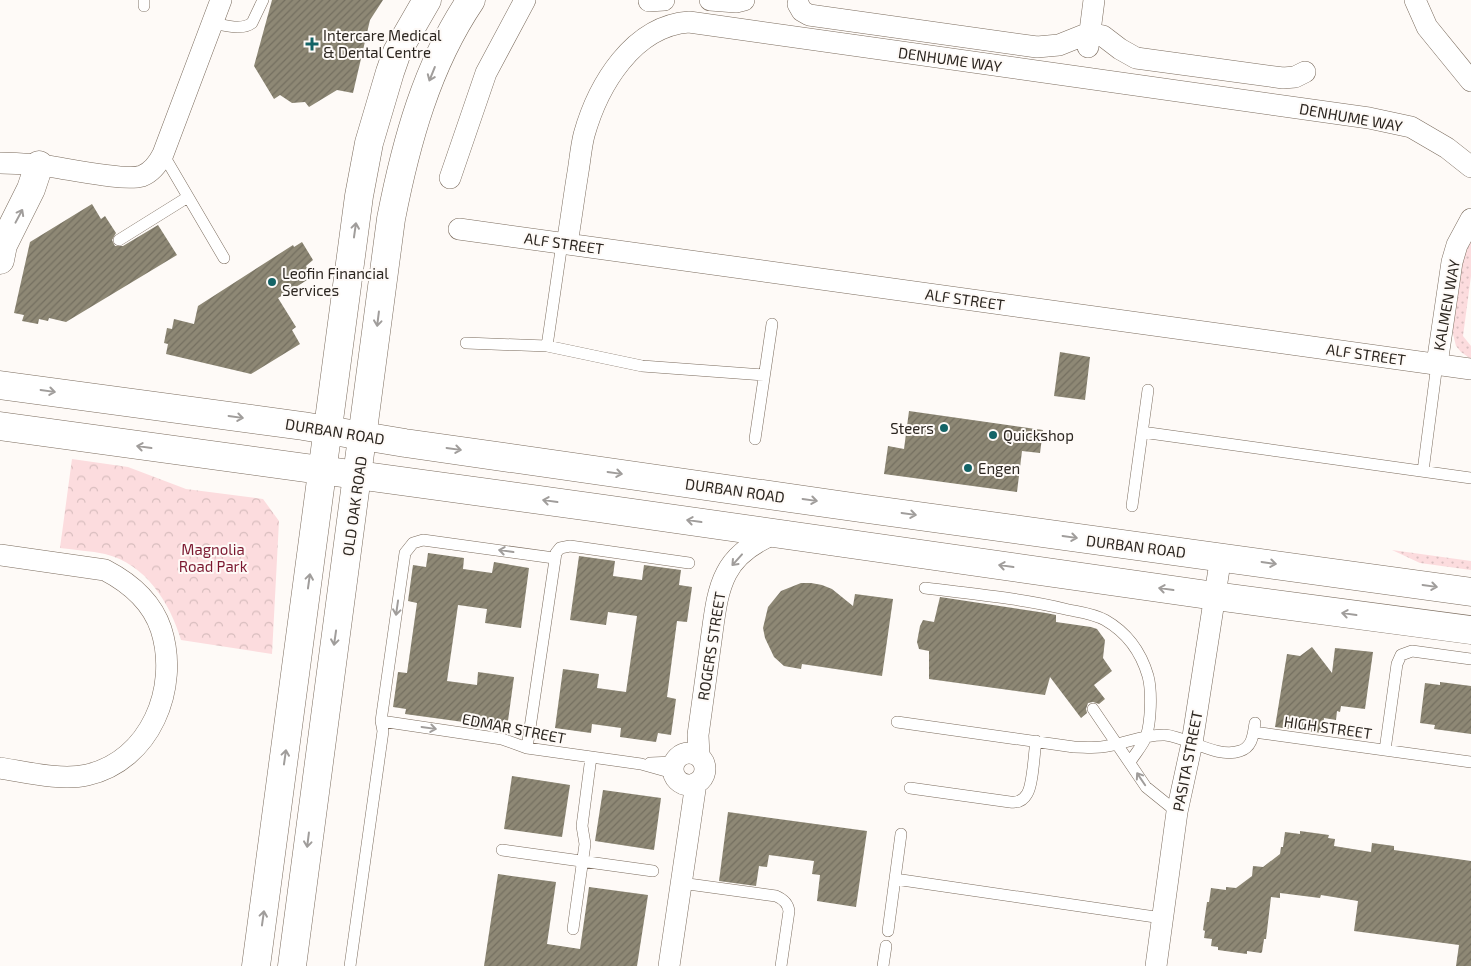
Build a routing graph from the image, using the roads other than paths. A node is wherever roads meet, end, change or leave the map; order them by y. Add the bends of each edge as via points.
1 (221, 0) edge
2 (263, 0) edge
3 (419, 0) edge
4 (427, 0) edge
5 (472, 0) edge
6 (525, 0) edge
7 (710, 0) edge
8 (744, 0) edge
9 (1094, 0) edge
10 (1415, 0) edge
11 (798, 4) dead end
12 (212, 23) junction
13 (409, 29) junction
14 (1088, 41) junction
15 (1305, 72) dead end
16 (1471, 81) edge
17 (163, 154) junction
18 (0, 162) edge
19 (39, 165) junction
20 (1471, 167) edge
21 (450, 178) dead end
22 (188, 197) junction
23 (1471, 219) edge
24 (458, 229) dead end
25 (119, 240) dead end
26 (564, 244) junction
27 (224, 258) dead end
28 (0, 260) edge
29 (772, 324) dead end
30 (466, 343) dead end
31 (547, 346) junction
32 (1436, 364) junction
33 (1471, 369) edge
34 (764, 375) junction
35 (0, 385) edge
36 (1148, 390) dead end
37 (0, 426) edge
38 (329, 430) junction
39 (1142, 432) junction
40 (364, 435) junction
41 (755, 439) dead end
42 (323, 471) junction
43 (1423, 471) junction
44 (358, 476) junction
45 (1471, 478) edge
46 (1132, 506) dead end
47 (777, 533) junction
48 (0, 555) edge
49 (1221, 556) junction
50 (554, 558) junction
51 (689, 563) dead end
52 (925, 588) dead end
53 (1471, 592) edge
54 (1215, 596) junction
55 (1471, 630) edge
56 (1471, 659) edge
57 (1093, 709) dead end
58 (381, 722) junction
59 (897, 722) dead end
60 (1146, 737) junction
61 (1036, 741) junction
62 (1192, 743) junction
63 (1117, 744) junction
64 (527, 748) junction
65 (1385, 750) junction
66 (591, 757) junction
67 (1130, 762) junction
68 (1471, 762) edge
69 (0, 768) edge
70 (682, 776) junction
71 (910, 788) dead end
72 (1177, 812) junction
73 (901, 834) dead end
74 (502, 850) dead end
75 (582, 862) junction
76 (654, 871) dead end
77 (895, 879) junction
78 (681, 883) junction
79 (1162, 918) junction
80 (573, 929) dead end
81 (888, 931) dead end
82 (886, 946) dead end
83 (256, 966) edge
84 (292, 966) edge
85 (350, 966) edge
86 (670, 966) edge
87 (782, 966) edge
88 (883, 966) edge
89 (1156, 966) edge

1 - 12 street
2 - 12 lane via 252,23 243,28
3 - 13 main road
4 - 13 main road
5 -> 40 main road, OLD OAK ROAD via 458,20 437,63 402,166 391,219
6 - 21 street via 486,73
7 - 8 street
9 - 14 street
10 - 16 street via 1427,27
11 - 14 street via 809,15 1037,47
12 - 17 street
38 -> 13 main road via 369,143 397,52
14 - 15 street via 1103,36 1136,58 1283,78
17 - 19 street via 151,170 134,177
17 - 22 lane
18 - 19 street
28 -> 19 main road via 3,245 31,190
20 - 26 street, DENHUME WAY via 1411,127 1369,118 684,22 668,25 649,36 626,55 607,82 584,136
22 - 25 lane
22 - 27 lane
23 - 32 street, KALMEN WAY via 1452,262
24 - 26 street, ALF STREET
26 - 31 lane
26 - 32 street, ALF STREET
29 - 34 lane
30 - 31 lane
31 - 34 lane via 642,366
32 - 33 street, ALF STREET
32 - 43 lane
34 - 41 lane
35 -> 38 main road, DURBAN ROAD
36 - 39 lane
42 -> 37 main road
38 - 40 main road, DURBAN ROAD
38 - 42 main road
39 - 43 lane
39 - 46 lane
40 - 44 main road, OLD OAK ROAD
40 -> 49 main road, DURBAN ROAD via 840,505
42 - 44 main road
83 -> 42 main road
43 - 45 lane
47 -> 44 main road
44 -> 84 main road, OLD OAK ROAD
54 -> 47 main road
47 -> 70 street, ROGERS STREET via 739,556 718,592 698,735 699,756 682,754
48 - 69 street via 105,570 120,577 154,614 161,629 167,661 163,694 152,726 144,740 119,762 72,778
49 -> 53 main road, DURBAN ROAD
49 - 54 street, PASITA STREET
50 - 51 lane via 560,548 570,546
50 -> 58 lane via 428,540 418,541 408,548
50 - 64 lane
52 - 60 lane via 1045,604 1095,615 1113,626 1136,649 1146,669 1151,702
55 -> 54 main road
54 - 62 street, PASITA STREET
56 - 65 lane via 1412,652 1401,655
57 - 63 lane
58 -> 64 lane, EDMAR STREET via 502,739
58 - 85 lane
59 - 61 lane, HIGH STREET
60 - 62 lane, HIGH STREET via 1166,735
60 - 63 lane, HIGH STREET
60 - 67 lane
61 - 63 lane, HIGH STREET via 1074,747
61 - 71 lane via 1029,791 1019,801
62 - 65 lane, HIGH STREET via 1238,752 1249,745 1254,728
62 - 72 street, PASITA STREET
63 - 67 lane
64 - 66 lane, EDMAR STREET
65 - 68 lane, HIGH STREET
66 - 70 lane, EDMAR STREET via 641,764
66 - 75 lane via 582,826 585,844
72 -> 67 lane via 1152,793
70 - 78 street via 689,826
72 - 79 street, PASITA STREET
73 - 77 lane
74 - 75 lane
75 - 76 lane
75 - 80 lane
77 - 79 lane
77 - 81 lane
78 - 86 street
78 - 87 lane via 783,899 789,911
79 - 89 street, PASITA STREET
82 - 88 lane

